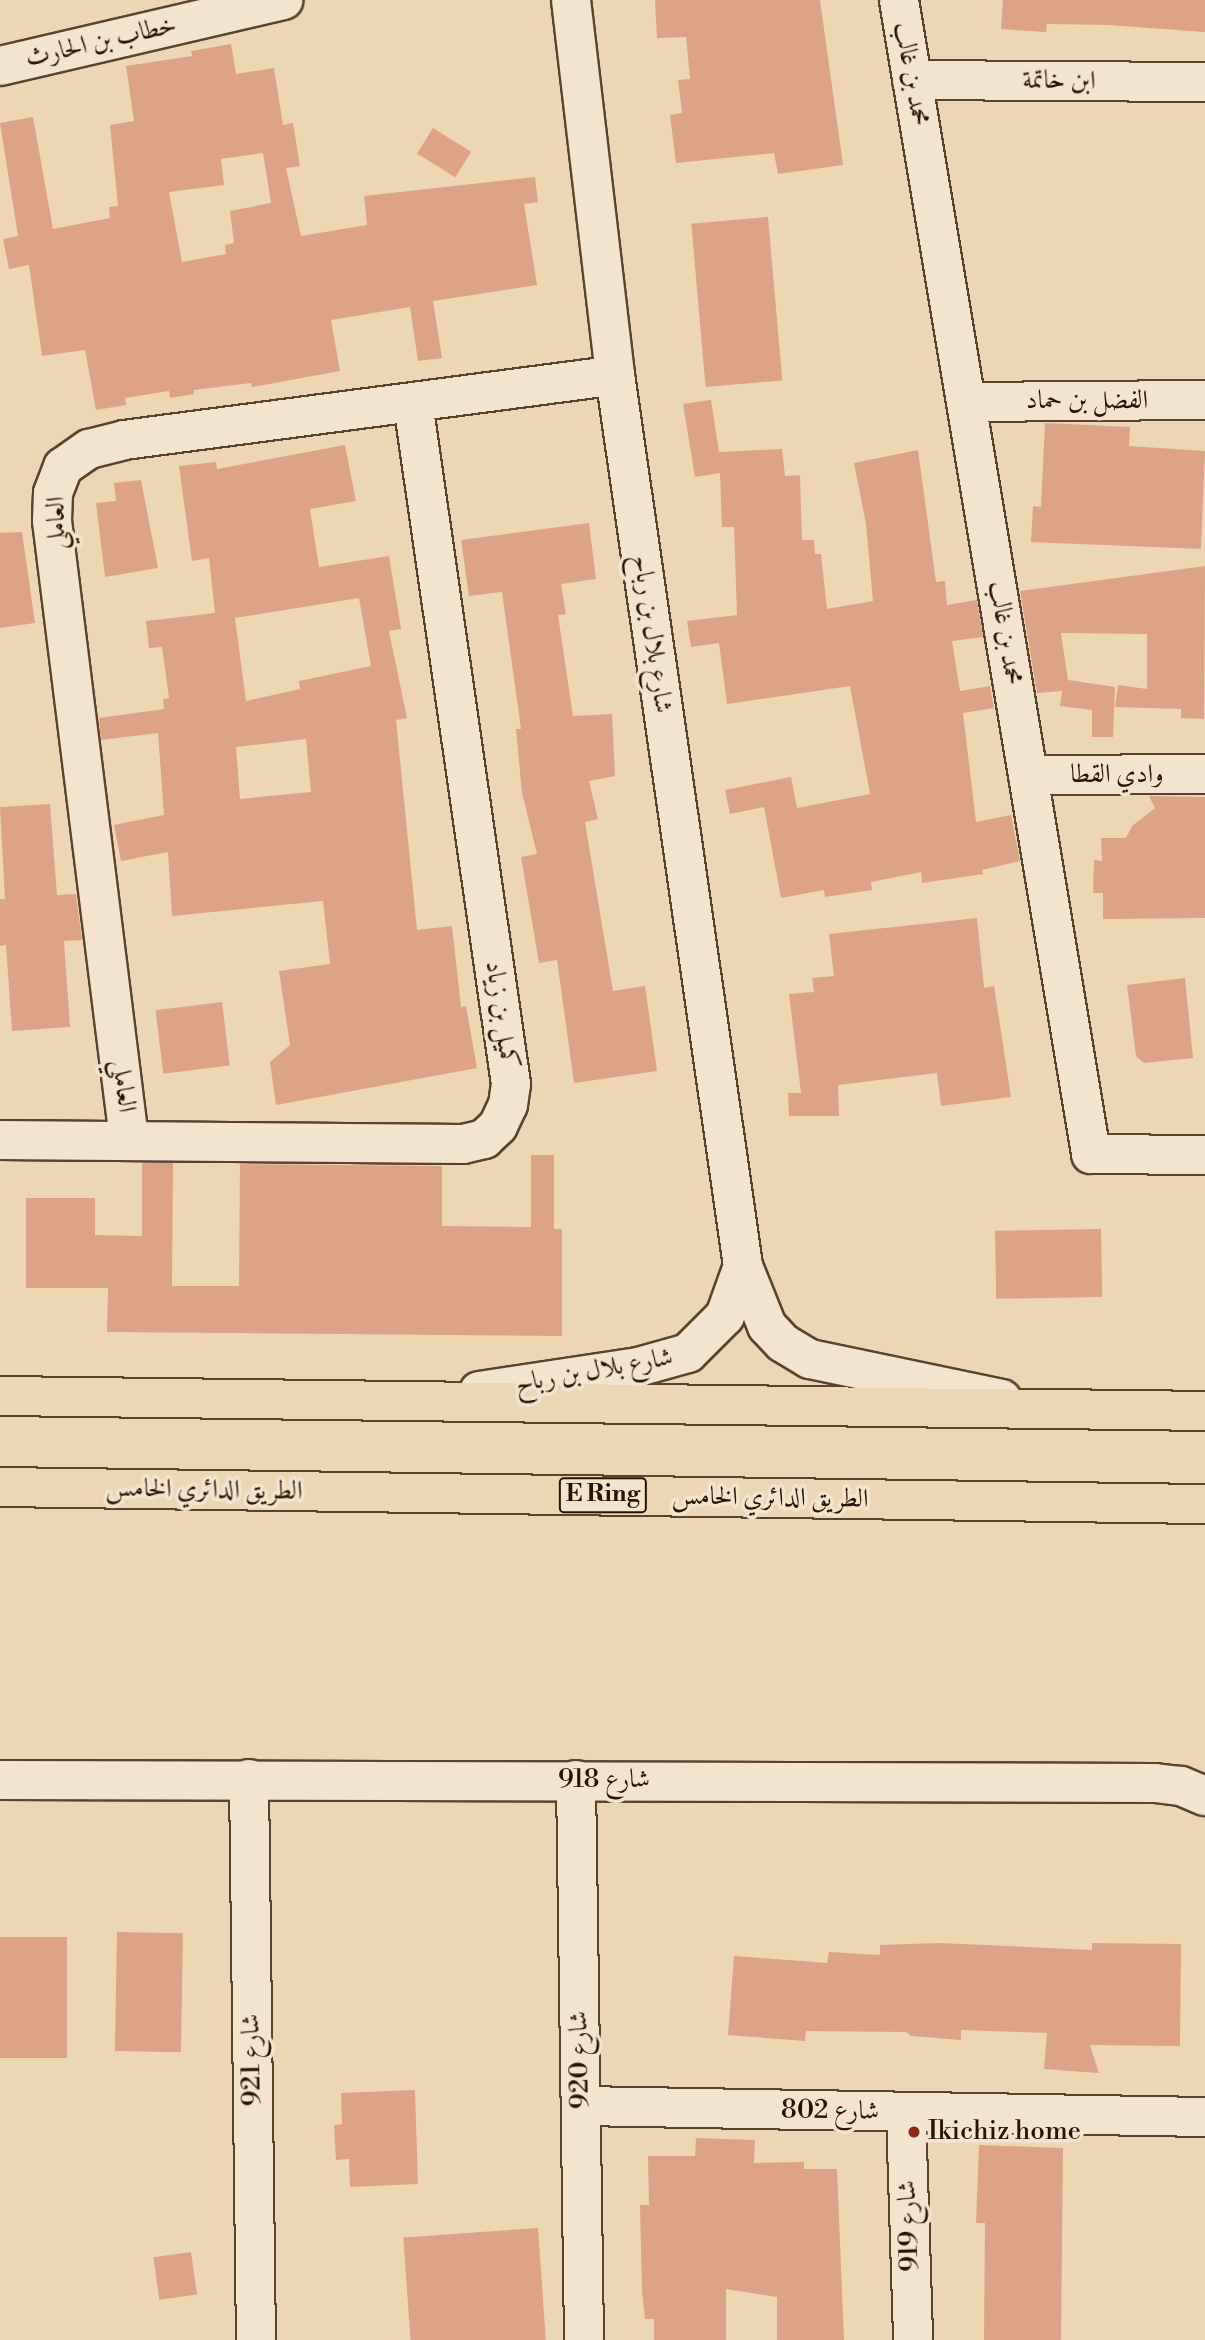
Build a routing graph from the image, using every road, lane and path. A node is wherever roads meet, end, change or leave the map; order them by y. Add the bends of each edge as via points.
1 (283, 0) edge
2 (571, 0) edge
3 (898, 0) edge
4 (159, 14) edge
5 (0, 66) edge
6 (912, 80) junction
7 (1205, 82) edge
8 (615, 375) junction
9 (1205, 400) edge
10 (968, 402) junction
11 (413, 403) junction
12 (1205, 774) edge
13 (1028, 775) junction
14 (129, 1139) junction
15 (0, 1140) edge
16 (1205, 1155) edge
17 (743, 1266) junction
18 (0, 1396) edge
19 (394, 1403) junction
20 (1061, 1410) junction
21 (1205, 1411) edge
22 (0, 1487) edge
23 (1153, 1503) junction
24 (1205, 1504) edge
25 (1205, 1513) edge
26 (249, 1779) junction
27 (0, 1780) edge
28 (576, 1780) junction
29 (1205, 1796) edge
30 (581, 2106) junction
31 (906, 2113) junction
32 (1205, 2117) edge
33 (256, 2340) edge
34 (584, 2340) edge
35 (913, 2340) edge

1 - 4 street, خطاب بن الحارث
2 - 8 street, شارع بلال بن رباح
3 - 6 street, محمد بن غالب
4 - 5 street, خطاب بن الحارث
6 - 7 street, ابن خاتمة
6 - 10 street, محمد بن غالب
8 - 11 street, العاملي
8 - 17 street, شارع بلال بن رباح
9 - 10 street, الفضل بن حماد
10 - 13 street, محمد بن غالب
11 - 14 street, العاملي via 89,449 63,467 53,493 54,535
11 - 14 street, كميل بن زياد via 510,1084 508,1105 498,1126 484,1139 463,1144
12 - 13 street, وادي القطا
13 - 16 street, محمد بن غالب via 1091,1154
14 - 15 street, كميل بن زياد
17 - 19 street, شارع بلال بن رباح via 732,1302 715,1330 701,1345 669,1362
17 - 20 street, شارع بلال بن رباح via 767,1326 783,1343 810,1359
18 - 19 main road
19 - 20 main road
20 - 21 main road
22 - 23 main road, الطريق الدائري الخامس / E Ring
23 - 24 main road, الطريق الدائري الخامس / E Ring
23 - 25 street
26 - 27 street, شارع 918
26 - 28 street, شارع 918
26 - 33 street, شارع 921
28 - 29 street, شارع 918 via 1154,1783 1181,1786
28 - 30 street, شارع 920
30 - 31 street, شارع 802
30 - 34 street, شارع 920
31 - 32 street, شارع 802
31 - 35 street, شارع 919

